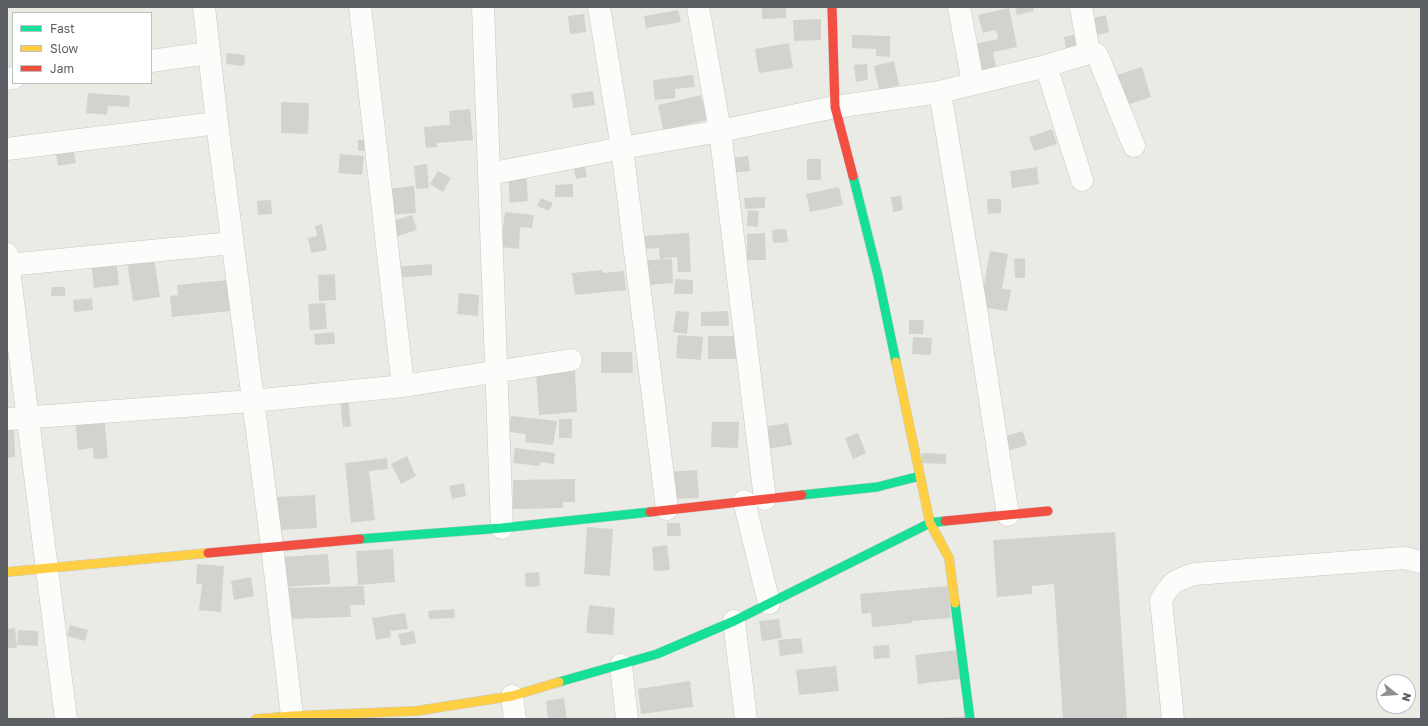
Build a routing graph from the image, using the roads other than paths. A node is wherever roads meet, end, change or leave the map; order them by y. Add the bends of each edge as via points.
1 (204, 7) edge
2 (360, 7) edge
3 (483, 7) edge
4 (600, 7) edge
5 (698, 7) edge
6 (832, 7) edge
7 (959, 7) edge
8 (1081, 7) edge
9 (208, 53) junction
10 (1089, 53) junction
11 (152, 61) edge
12 (1046, 66) junction
13 (973, 83) junction
14 (940, 92) junction
15 (835, 107) junction
16 (217, 123) junction
17 (720, 131) junction
18 (1134, 146) dead end
19 (622, 148) junction
20 (7, 149) edge
21 (489, 174) junction
22 (1082, 180) dead end
23 (232, 243) junction
24 (8, 259) edge
25 (571, 360) dead end
26 (497, 371) junction
27 (403, 386) junction
28 (252, 401) junction
29 (17, 418) edge
30 (920, 476) junction
31 (754, 500) junction
32 (667, 509) junction
33 (1048, 511) dead end
34 (1008, 515) junction
35 (930, 523) junction
36 (502, 528) junction
37 (272, 546) junction
38 (1421, 562) edge
39 (48, 570) junction
40 (7, 572) edge
41 (769, 603) junction
42 (734, 621) junction
43 (621, 665) junction
44 (512, 696) junction
45 (404, 715) edge
46 (292, 716) junction
47 (66, 719) edge
48 (256, 719) edge
49 (515, 719) edge
50 (628, 719) edge
51 (746, 719) edge
52 (970, 719) edge
53 (1173, 719) edge

1 - 9 street
2 - 27 street
3 - 21 street
4 - 19 street
5 - 17 street
6 - 15 street
7 - 13 street
8 - 10 street
9 - 11 street
9 - 16 street
10 - 12 street
10 - 18 street via 1096,54 1099,59
12 - 13 street
12 - 22 street
13 - 14 street
14 - 15 street
14 - 34 street
15 - 17 street
15 - 30 street via 878,276
16 - 20 street
16 - 23 street
17 - 19 street
17 - 31 street
19 - 21 street
19 - 32 street
21 - 26 street
23 - 24 street
23 - 28 street
24 - 29 street
25 - 26 street
26 - 27 street
26 - 36 street
27 - 28 street
28 - 29 street
28 - 37 street
29 - 39 street
30 - 31 street via 877,487
30 - 35 street
31 - 32 street
31 - 41 street
32 - 36 street
33 - 34 street
34 - 35 street
35 - 41 street
35 - 52 street via 949,558
36 - 37 street
37 - 39 street
37 - 46 street
38 - 53 street via 1404,558 1194,574 1179,579 1168,587 1161,600
39 - 40 street
39 - 47 street
41 - 42 street
42 - 43 street via 656,654
42 - 51 street
43 - 44 street
43 - 50 street
44 - 45 street
44 - 49 street
45 - 46 street
46 - 48 street

